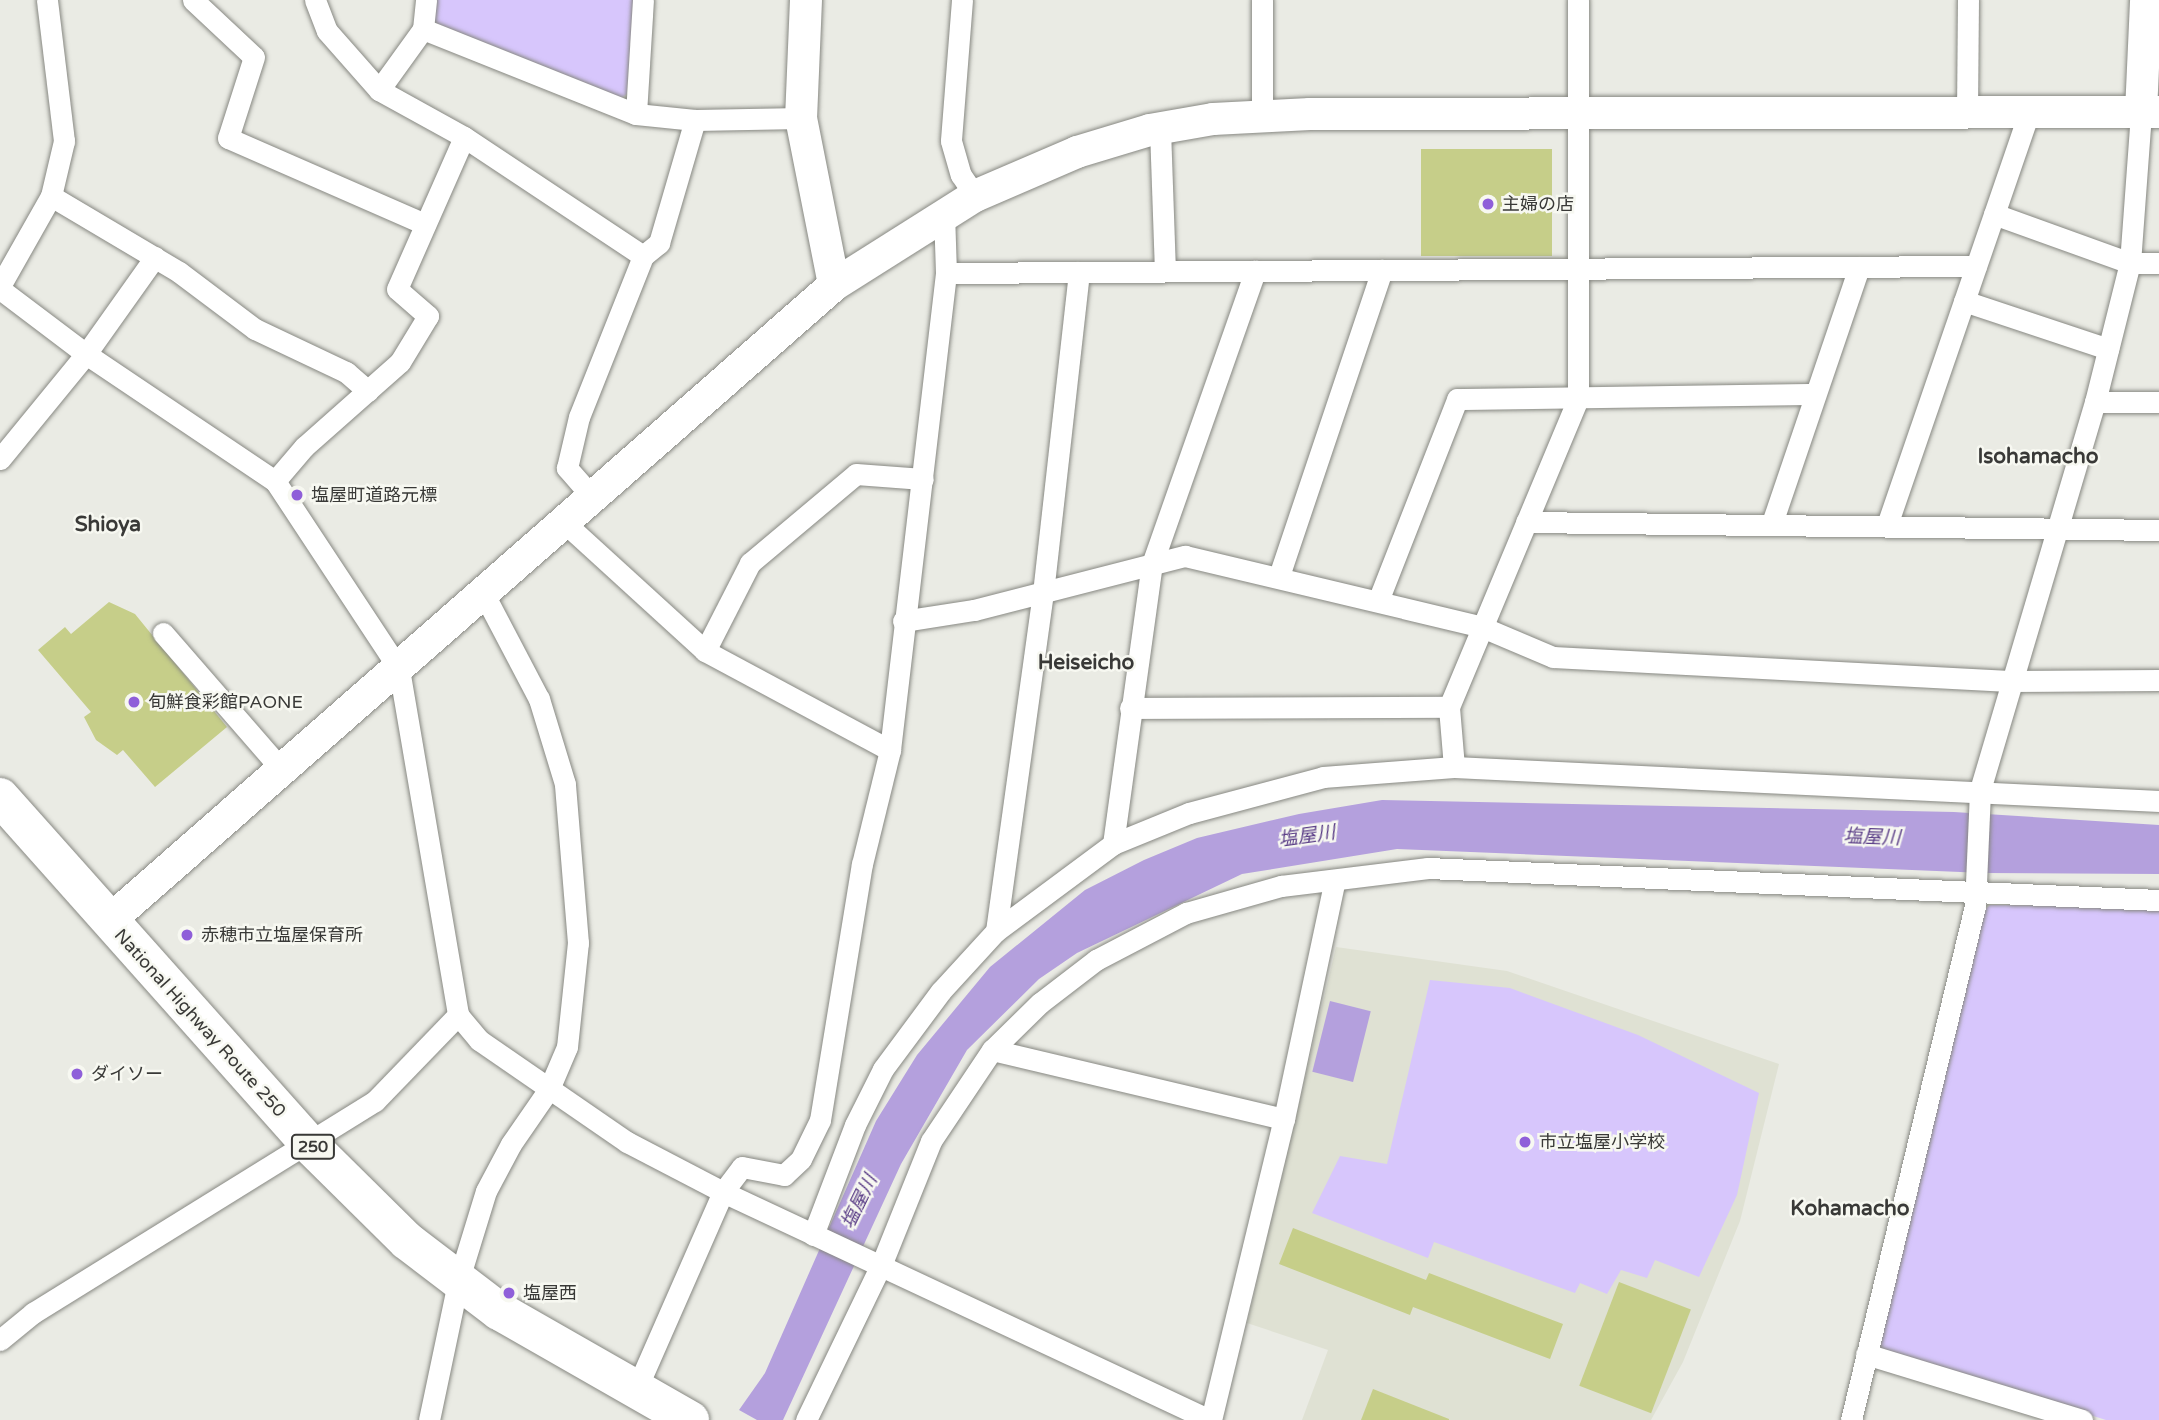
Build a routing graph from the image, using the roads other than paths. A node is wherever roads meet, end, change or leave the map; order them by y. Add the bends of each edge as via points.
1 (47, 0) edge
2 (193, 0) edge
3 (316, 0) edge
4 (426, 0) edge
5 (643, 0) edge
6 (806, 0) edge
7 (962, 0) edge
8 (1262, 0) edge
9 (1578, 0) edge
10 (1968, 0) edge
11 (2146, 0) edge
12 (424, 29) junction
13 (379, 90) junction
14 (2150, 112) edge
15 (1967, 113) junction
16 (2029, 113) junction
17 (636, 114) junction
18 (1580, 116) junction
19 (1262, 117) junction
20 (801, 118) junction
21 (695, 120) junction
22 (1160, 129) junction
23 (464, 137) junction
24 (975, 195) junction
25 (51, 196) junction
26 (944, 214) junction
27 (1994, 214) junction
28 (425, 224) junction
29 (643, 256) junction
30 (155, 257) junction
31 (2159, 262) edge
32 (2130, 263) junction
33 (1976, 266) junction
34 (1859, 267) junction
35 (1578, 268) junction
36 (1382, 270) junction
37 (1165, 271) junction
38 (1255, 271) junction
39 (1079, 272) junction
40 (946, 273) junction
41 (834, 285) junction
42 (0, 288) edge
43 (1964, 301) junction
44 (2108, 349) junction
45 (86, 354) junction
46 (368, 391) junction
47 (1815, 394) junction
48 (1578, 398) junction
49 (2095, 402) junction
50 (2159, 402) edge
51 (0, 459) edge
52 (923, 479) junction
53 (275, 481) junction
54 (595, 500) junction
55 (1526, 522) junction
56 (1772, 523) junction
57 (566, 524) junction
58 (1887, 525) junction
59 (2054, 529) junction
60 (2159, 530) edge
61 (1152, 564) junction
62 (1279, 576) junction
63 (1043, 593) junction
64 (485, 596) junction
65 (1378, 601) junction
66 (903, 621) junction
67 (1482, 627) junction
68 (163, 633) dead end
69 (705, 651) junction
70 (399, 669) junction
71 (2159, 680) edge
72 (2009, 681) junction
73 (1449, 706) junction
74 (1130, 708) junction
75 (890, 750) junction
76 (1454, 767) junction
77 (283, 771) junction
78 (1980, 790) junction
79 (0, 797) edge
80 (2159, 801) edge
81 (1113, 844) junction
82 (1335, 880) junction
83 (1973, 892) junction
84 (2159, 900) edge
85 (108, 922) junction
86 (996, 931) junction
87 (458, 1016) junction
88 (992, 1050) junction
89 (549, 1089) junction
90 (1284, 1119) junction
91 (310, 1145) junction
92 (723, 1192) junction
93 (813, 1235) junction
94 (882, 1264) junction
95 (458, 1282) junction
96 (0, 1340) edge
97 (1866, 1354) junction
98 (636, 1390) junction
99 (1166, 1410) edge
100 (429, 1420) edge
101 (691, 1420) edge
102 (806, 1420) edge
103 (1211, 1420) edge
104 (1851, 1420) edge
105 (2082, 1420) edge

1 - 25 street via 64,141
2 - 28 street via 254,57 228,138
3 - 13 street via 327,32
4 - 12 street
5 - 17 street
6 - 20 street
7 - 24 street via 951,141 961,175
8 - 19 street
9 - 18 street
10 - 15 street
11 - 14 street
12 - 13 street
12 - 17 street
13 - 23 street
14 - 16 street
14 - 32 street
15 - 16 street
15 - 18 street
16 - 27 street
17 - 21 street
18 - 19 street
18 - 35 street
19 - 22 street
20 - 21 street
20 - 41 street
21 - 29 street via 659,243
22 - 24 street via 1077,152
22 - 37 street
23 - 28 street
23 - 29 street
24 - 26 street
25 - 30 street
25 - 42 street
26 - 40 street
26 - 41 street
27 - 32 street
27 - 33 street
28 - 46 street via 397,289 428,316 400,362
29 - 54 street via 579,417 567,468
30 - 45 street
30 - 46 street via 255,329 346,372
31 - 32 street
32 - 44 street
33 - 34 street
33 - 43 street
34 - 35 street
34 - 47 street
35 - 36 street
35 - 48 street
36 - 38 street
36 - 62 street
37 - 38 street
37 - 39 street
38 - 61 street
39 - 40 street
39 - 63 street
40 - 52 street
41 - 54 street
42 - 45 street
43 - 44 street
43 - 58 street
44 - 49 street
45 - 51 street
45 - 53 street
46 - 53 street via 304,447
47 - 48 street
47 - 56 street
48 - 55 street
48 - 65 street via 1457,399
49 - 50 street
49 - 59 street
52 - 66 street
52 - 69 street via 856,474 750,563
53 - 70 street
54 - 57 street
55 - 56 street
55 - 67 street
56 - 58 street
57 - 64 street
57 - 69 street
58 - 59 street
59 - 60 street
59 - 72 street
61 - 62 street via 1185,556
61 - 63 street
61 - 74 street
62 - 65 street
63 - 66 street
63 - 86 street
64 - 70 street
64 - 89 street via 539,699 570,804 578,943 567,1047
65 - 67 street
66 - 75 street
67 - 72 street via 1553,657
67 - 73 street
68 - 77 street
69 - 75 street
70 - 77 street
70 - 87 street
71 - 72 street
72 - 78 street
73 - 74 street
73 - 76 street
74 - 81 street
75 - 92 street via 862,864 820,1120 801,1159 784,1175 742,1167
76 - 78 street
76 - 81 street via 1323,777 1189,813
77 - 85 street
78 - 80 street
78 - 83 street
79 - 85 highway, National Highway Route 250 / 250
81 - 86 street
82 - 83 street via 1428,868
82 - 88 street via 1281,886 1186,913 1096,960 1040,1003
82 - 90 street
83 - 84 street
83 - 97 street via 1975,906
85 - 91 highway, National Highway Route 250 / 250
86 - 93 street via 941,991 883,1069 855,1125
87 - 89 street via 479,1040
87 - 91 street via 375,1101
88 - 90 street
88 - 94 street via 931,1140
89 - 92 street via 627,1142
89 - 95 street via 486,1191
90 - 103 street
91 - 95 highway, National Highway Route 250 / 250 via 369,1206
91 - 96 street via 33,1313
92 - 93 street
92 - 98 street
93 - 94 street
94 - 99 street
94 - 102 street
95 - 98 highway, National Highway Route 250 / 250 via 545,1339
95 - 100 street
97 - 104 street
97 - 105 street
98 - 101 highway, National Highway Route 250 / 250
99 - 103 street

